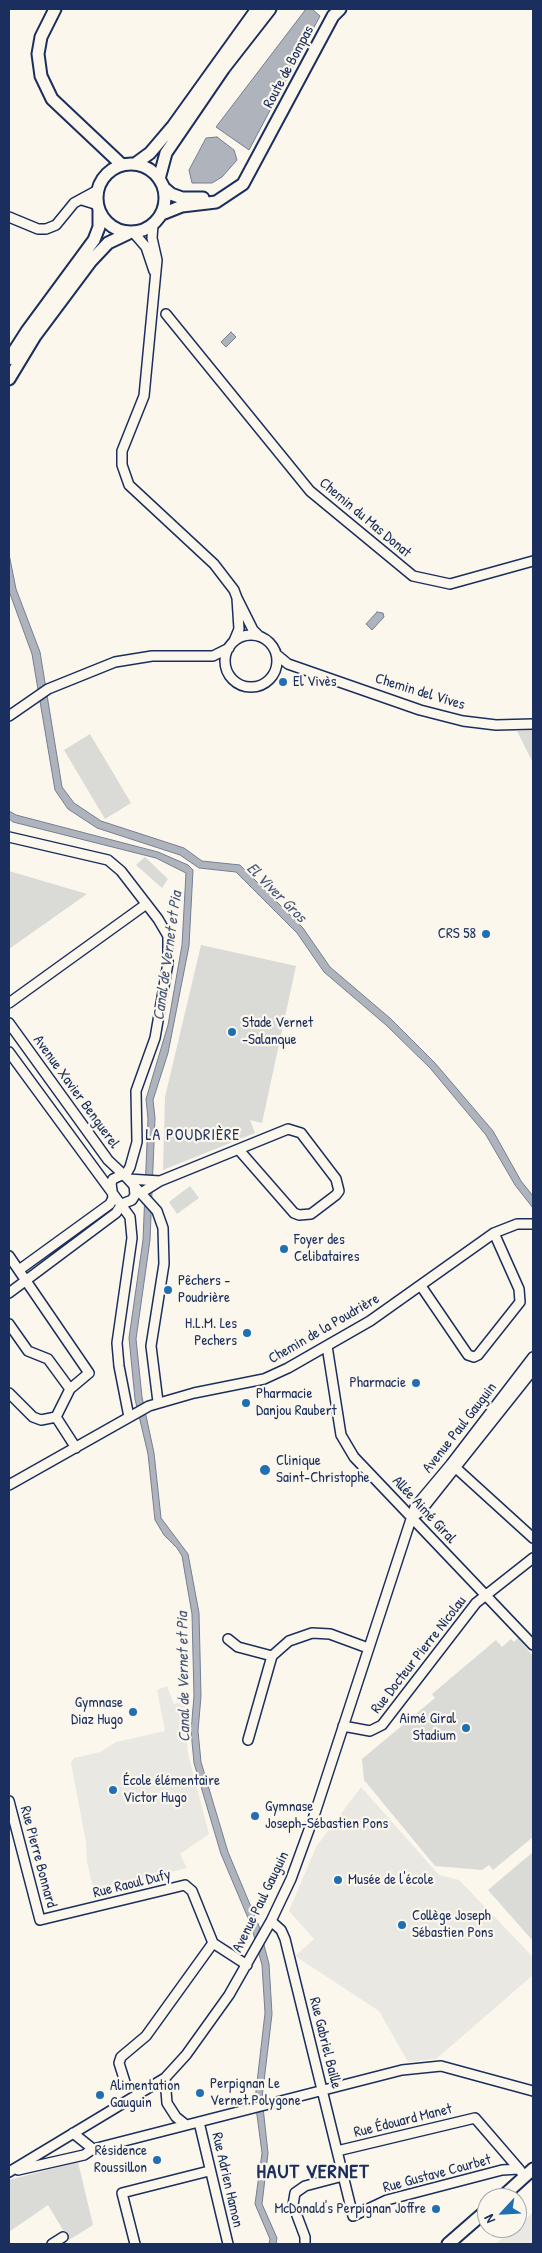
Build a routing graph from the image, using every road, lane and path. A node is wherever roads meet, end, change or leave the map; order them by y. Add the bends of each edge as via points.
1 (55, 9) edge
2 (258, 9) edge
3 (270, 9) edge
4 (340, 9) edge
5 (265, 142) junction
6 (102, 146) junction
7 (135, 164) junction
8 (122, 165) junction
9 (107, 174) junction
10 (162, 183) junction
11 (98, 190) junction
12 (82, 200) junction
13 (98, 207) junction
14 (162, 214) junction
15 (9, 217) edge
16 (153, 225) junction
17 (131, 232) junction
18 (156, 276) junction
19 (166, 314) dead end
20 (9, 359) edge
21 (9, 379) edge
22 (533, 562) edge
23 (237, 598) junction
24 (259, 636) junction
25 (231, 645) junction
26 (276, 654) junction
27 (213, 656) junction
28 (225, 665) junction
29 (301, 668) junction
30 (274, 674) junction
31 (9, 716) edge
32 (533, 724) edge
33 (9, 836) edge
34 (145, 905) junction
35 (9, 1003) edge
36 (9, 1023) edge
37 (9, 1052) edge
38 (239, 1150) junction
39 (128, 1178) junction
40 (160, 1181) junction
41 (113, 1192) junction
42 (141, 1193) junction
43 (122, 1204) junction
44 (533, 1224) edge
45 (494, 1233) junction
46 (9, 1256) edge
47 (19, 1270) junction
48 (26, 1280) junction
49 (421, 1286) junction
50 (9, 1293) edge
51 (9, 1324) edge
52 (327, 1346) junction
53 (533, 1357) edge
54 (533, 1370) edge
55 (70, 1389) junction
56 (9, 1393) edge
57 (153, 1404) junction
58 (56, 1417) junction
59 (129, 1417) junction
60 (76, 1448) junction
61 (456, 1468) junction
62 (9, 1485) edge
63 (412, 1518) junction
64 (533, 1538) edge
65 (533, 1558) edge
66 (486, 1596) junction
67 (228, 1639) dead end
68 (533, 1645) edge
69 (368, 1648) junction
70 (272, 1656) junction
71 (344, 1726) junction
72 (248, 1740) dead end
73 (9, 1801) edge
74 (40, 1920) joint
75 (271, 1921) junction
76 (213, 1943) junction
77 (246, 1965) junction
78 (165, 2078) junction
79 (125, 2082) dead end
80 (323, 2090) junction
81 (533, 2091) edge
82 (199, 2122) junction
83 (186, 2125) junction
84 (73, 2133) junction
85 (93, 2149) junction
86 (337, 2151) junction
87 (11, 2171) edge
88 (209, 2171) junction
89 (526, 2172) edge
90 (343, 2176) junction
91 (511, 2188) edge
92 (477, 2219) edge
93 (63, 2237) dead end
94 (52, 2244) edge
95 (135, 2244) edge
96 (228, 2244) edge
97 (305, 2244) edge
98 (448, 2244) edge

1 - 6 main road via 41,37 38,54 40,76 52,99
2 - 7 main road via 173,126 150,153
3 - 10 main road via 224,68 166,153
4 - 5 main road, Route de Bompas via 333,16
5 - 10 main road, Route de Bompas via 238,179 214,196 182,198 171,194
5 - 14 main road, Route de Bompas via 252,172 232,193 216,202 182,206
6 - 8 main road
6 - 9 main road
7 - 8 main road
7 - 10 main road via 144,167
8 - 9 main road
9 - 11 main road
10 - 14 main road via 165,206
11 - 12 street
11 - 13 main road
12 - 13 street
12 - 15 street via 74,203 56,224 46,229
13 - 17 main road via 110,225
13 - 20 main road via 99,227 94,240
14 - 16 main road
16 - 17 main road
16 - 18 street
17 - 18 street via 146,247
17 - 21 main road via 108,243 91,261
18 - 23 street via 144,396 122,451 122,465 129,485 214,564
19 - 22 street, Chemin du Mas Donat via 310,491 413,576 450,584
23 - 24 street
23 - 25 street via 239,629
24 - 25 street via 250,635
24 - 26 street via 273,646
25 - 27 street
25 - 28 street
26 - 29 street, Chemin del Vives via 288,664
26 - 30 street
27 - 28 street
27 - 31 street via 152,656 115,662 48,689
28 - 30 street via 234,680 244,686 261,685
29 - 30 street
29 - 32 street, Chemin del Vives via 420,710 463,721 496,725
33 - 34 street via 108,860 121,871
34 - 35 street
34 - 39 street via 168,936 168,962 155,1038 136,1091 137,1142
36 - 39 street, Avenue Xavier Benguerel via 108,1160
37 - 41 street, Avenue Xavier Benguerel
38 - 38 street via 299,1216 310,1214 338,1191 336,1179 297,1130 288,1129
38 - 40 street
39 - 40 street
39 - 41 street via 113,1179
39 - 42 street, Avenue Xavier Benguerel
39 - 43 street via 135,1195
40 - 42 street
41 - 43 street, Avenue Xavier Benguerel
41 - 47 street via 110,1204
42 - 57 street, Avenue Xavier Benguerel via 156,1211 163,1228 165,1246 151,1346
43 - 48 street via 116,1213
43 - 59 street, Avenue Xavier Benguerel via 130,1217 132,1238 117,1343
44 - 45 street, Chemin de la Poudrière via 517,1224
45 - 49 street, Chemin de la Poudrière
45 - 49 street via 519,1289 520,1302 474,1358 468,1356
46 - 47 street
47 - 48 street
48 - 50 street
48 - 55 street via 87,1368 89,1373 85,1378
49 - 52 street, Chemin de la Poudrière
51 - 55 street via 28,1351 48,1359
52 - 57 street, Chemin de la Poudrière via 264,1379
52 - 63 street, Allée Aimé Giral via 341,1435 354,1457
53 - 63 street, Avenue Paul Gauguin via 415,1507
54 - 61 street, Avenue Paul Gauguin
55 - 58 street
56 - 58 street via 33,1417 41,1420
57 - 59 street, Chemin de la Poudrière
58 - 60 street
59 - 60 street, Chemin de la Poudrière
60 - 62 street, Chemin de la Poudrière
61 - 63 street, Avenue Paul Gauguin
61 - 64 street
63 - 66 street, Allée Aimé Giral
63 - 69 street, Avenue Paul Gauguin
65 - 66 street, Rue Docteur Pierre Nicolau
66 - 68 street, Allée Aimé Giral
66 - 71 street, Rue Docteur Pierre Nicolau via 476,1603 382,1725 370,1731
67 - 70 street via 238,1647
69 - 70 street via 330,1634 312,1633 289,1641
69 - 71 street, Avenue Paul Gauguin
70 - 72 street
71 - 75 street, Avenue Paul Gauguin via 291,1879
73 - 74 street, Rue Pierre Bonnard
74 - 76 street, Rue Raoul Dufy via 185,1885 192,1891
75 - 77 street, Avenue Paul Gauguin
75 - 80 street, Rue Gabriel Baille via 282,1930 285,1939
76 - 77 street
76 - 79 street via 146,2036 121,2056 119,2063
77 - 78 street, Avenue Paul Gauguin via 186,2055
78 - 83 street via 167,2103
78 - 84 street, Avenue Paul Gauguin
80 - 81 street via 428,2066 459,2070
80 - 82 street
80 - 86 street, Rue Gabriel Baille
82 - 83 street
82 - 88 street, Rue Adrien Hamon
83 - 85 street
84 - 85 street
84 - 87 street, Avenue Paul Gauguin
85 - 87 street via 84,2155
86 - 89 street, Rue Édouard Manet via 475,2118
86 - 90 street, Rue Gabriel Baille
88 - 95 street via 122,2193
88 - 96 street, Rue Adrien Hamon
89 - 90 street, Rue Gustave Courbet via 502,2170 387,2200 353,2216
89 - 91 main road
90 - 97 street via 305,2186 295,2193 293,2205 306,2237
92 - 98 main road
93 - 94 street

